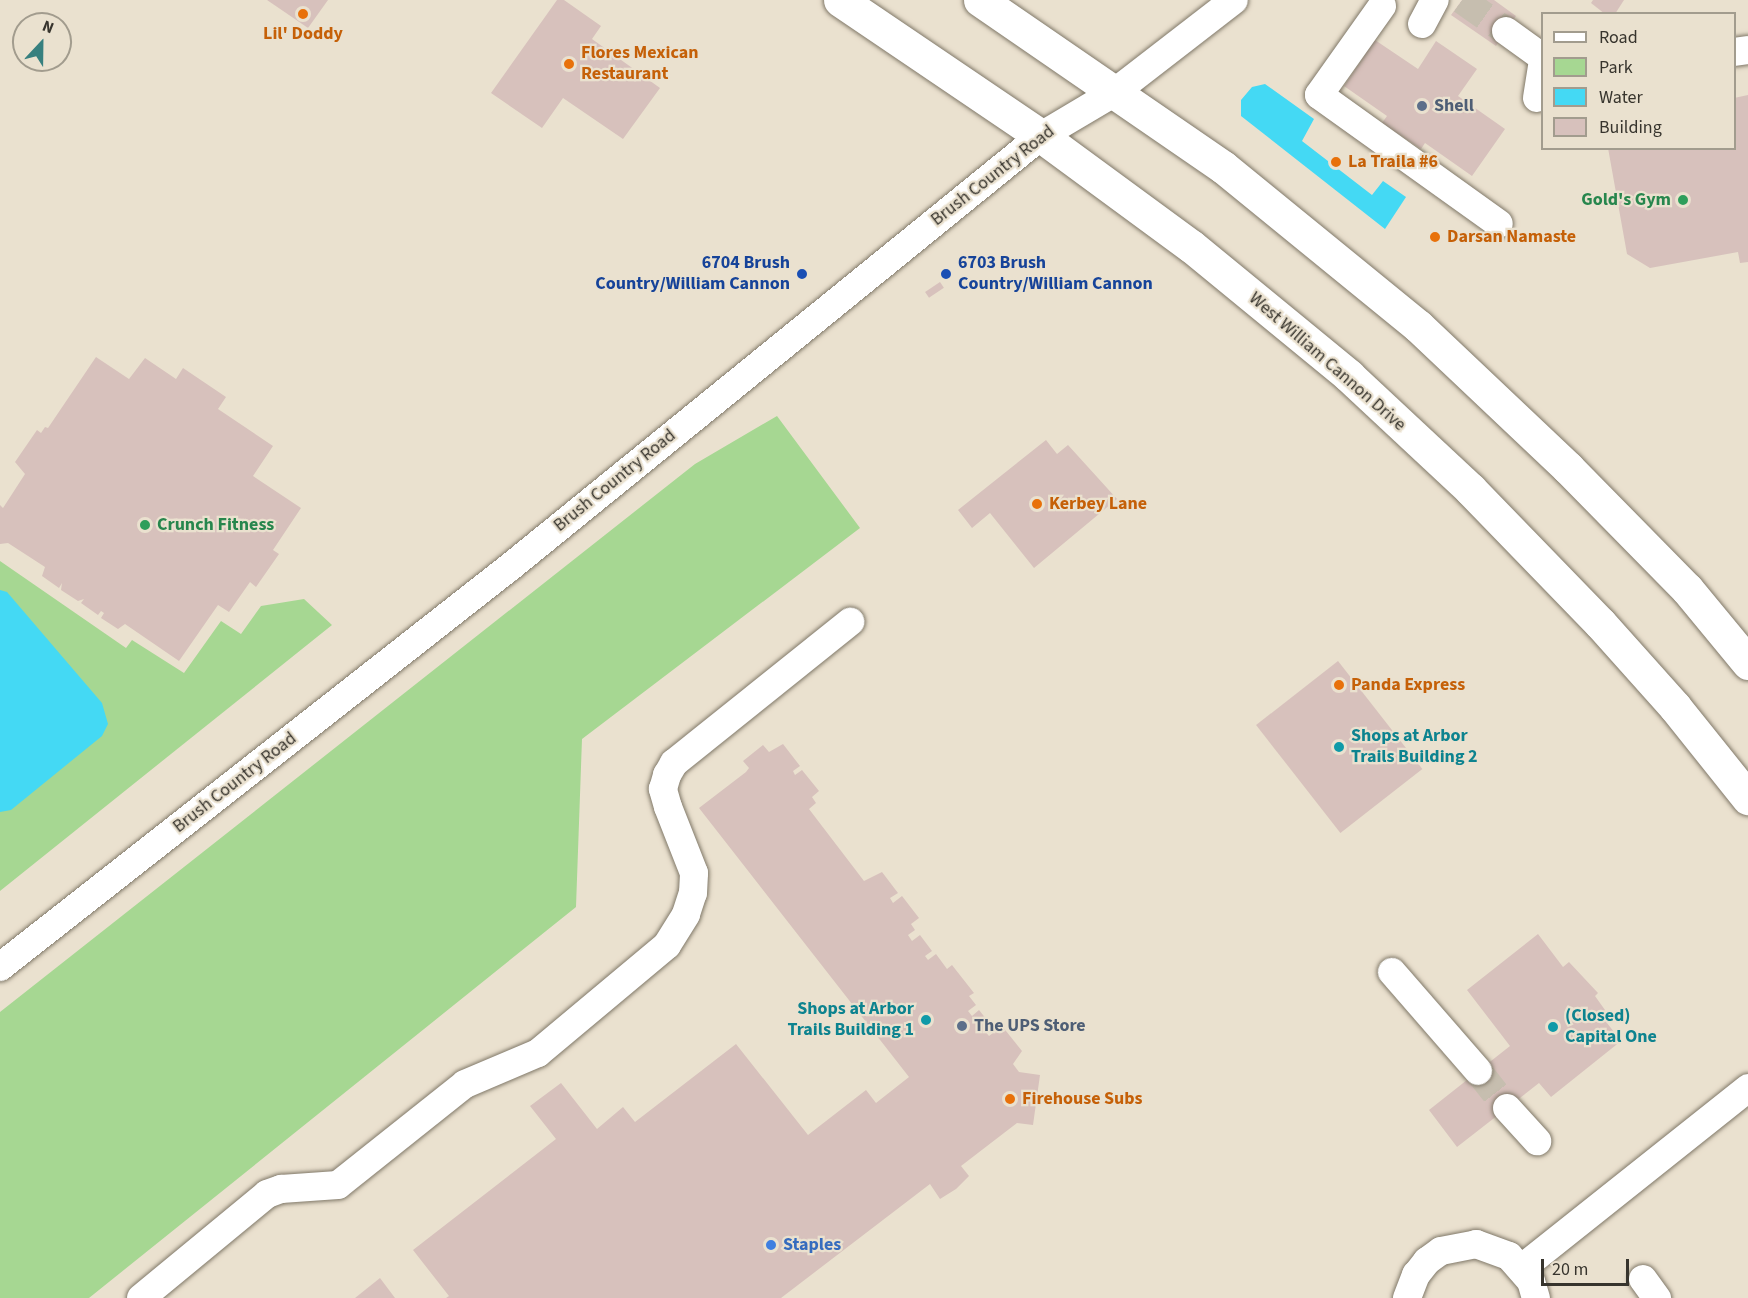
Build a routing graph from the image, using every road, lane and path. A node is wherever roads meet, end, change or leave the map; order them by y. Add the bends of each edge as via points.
1 (840, 0) edge
2 (980, 0) edge
3 (1234, 0) edge
4 (1382, 6) dead end
5 (1506, 31) tunnel mouth
6 (1541, 56) edge
7 (1541, 72) edge
8 (1115, 92) junction
9 (1537, 98) dead end
10 (1041, 136) junction
11 (1499, 224) dead end
12 (850, 622) dead end
13 (1748, 663) edge
14 (1748, 798) edge
15 (0, 968) edge
16 (1392, 972) dead end
17 (1478, 1071) tunnel mouth
18 (1748, 1088) edge
19 (1508, 1108) tunnel mouth
20 (1537, 1141) dead end
21 (1522, 1268) junction
22 (141, 1298) edge
23 (1407, 1298) edge
24 (1536, 1298) edge

1 - 10 main road, West William Cannon Drive
2 - 8 main road
3 - 8 street, Brush Country Road
4 - 11 street via 1319,95
5 - 6 street
7 - 9 street
8 - 10 street, Brush Country Road
8 - 13 main road via 1261,196 1448,352 1687,589
10 - 14 main road, West William Cannon Drive via 1191,246 1388,412 1470,489 1600,623 1675,707
10 - 15 street, Brush Country Road via 510,567
12 - 22 street via 674,764 667,774 663,789 694,873 686,914 667,945 538,1053 465,1084 338,1185 281,1189 267,1194
16 - 17 street
18 - 21 street
19 - 20 street
21 - 23 street via 1493,1248 1458,1246 1427,1261 1416,1275
21 - 24 street

